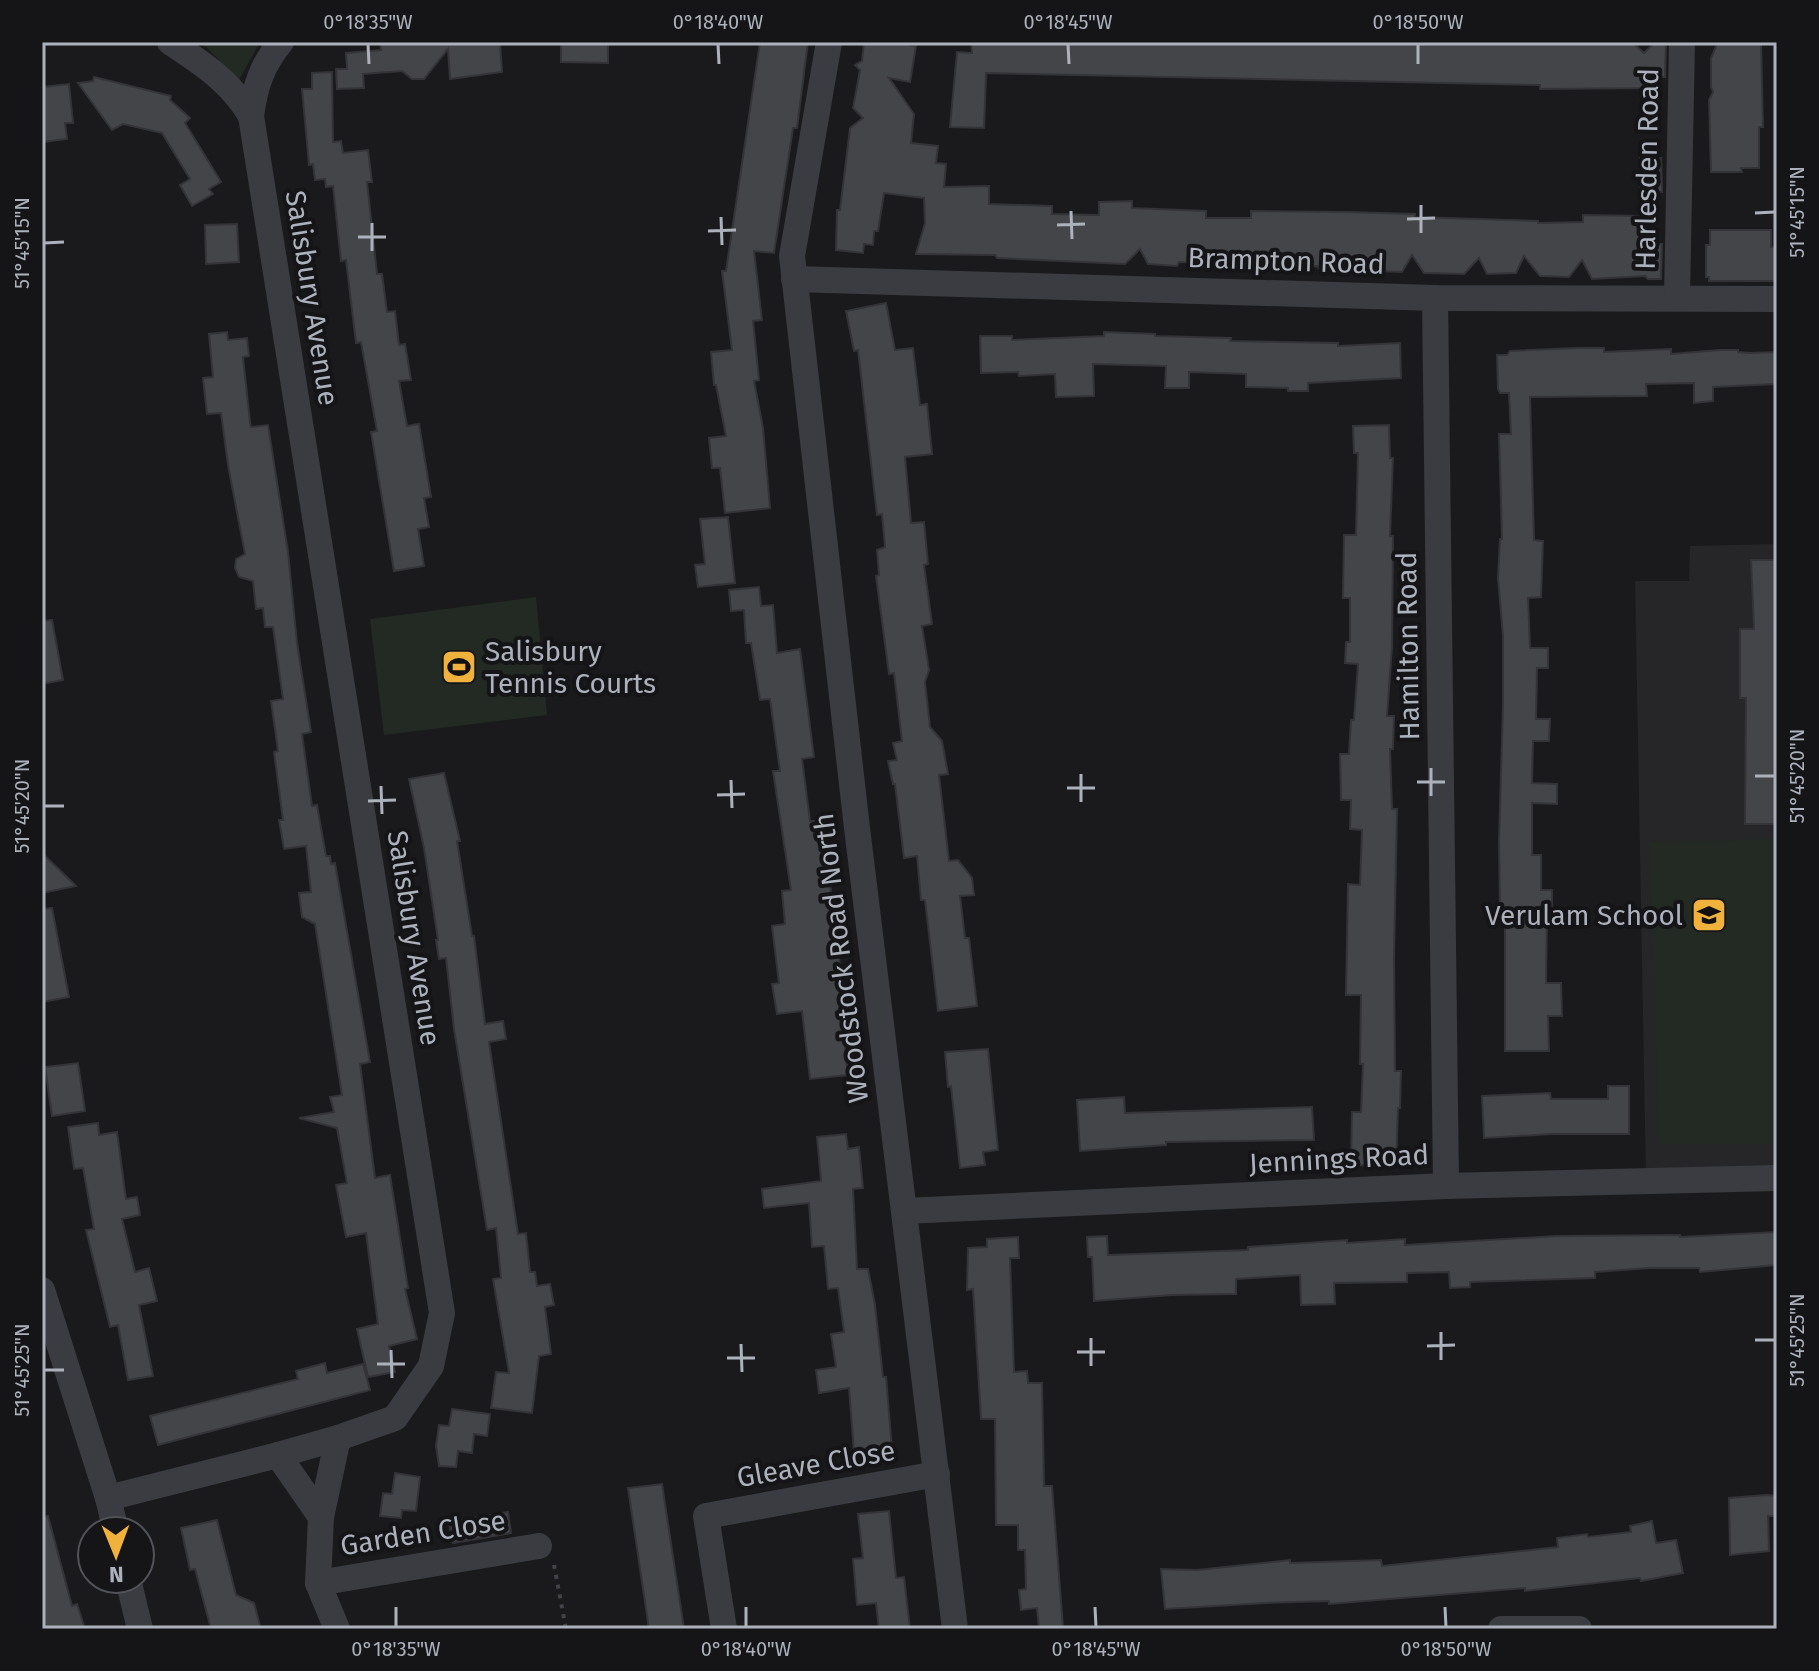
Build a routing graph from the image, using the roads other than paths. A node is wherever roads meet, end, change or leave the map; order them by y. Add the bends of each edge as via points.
1 (170, 42) edge
2 (281, 42) edge
3 (829, 42) edge
4 (1682, 42) edge
5 (251, 116) junction
6 (794, 279) junction
7 (1677, 297) junction
8 (1435, 298) junction
9 (1777, 299) edge
10 (1777, 1178) edge
11 (1446, 1186) junction
12 (904, 1211) junction
13 (42, 1290) edge
14 (338, 1438) junction
15 (278, 1455) junction
16 (937, 1474) junction
17 (108, 1498) junction
18 (112, 1515) edge
19 (321, 1517) junction
20 (539, 1546) road end
21 (318, 1583) junction
22 (132, 1595) edge
23 (1508, 1628) edge
24 (140, 1629) edge
25 (337, 1629) edge
26 (724, 1629) edge
27 (955, 1629) edge
28 (1579, 1629) edge

1 - 5 street, Salisbury Avenue via 222,78
2 - 5 street, Salisbury Avenue via 262,67
3 - 6 street, Woodstock Road North via 792,256
4 - 7 street, Harlesden Road
5 - 14 street, Salisbury Avenue via 442,1313 431,1366 395,1418
6 - 8 street, Brampton Road
6 - 12 street, Woodstock Road North
7 - 8 street, Brampton Road
7 - 9 street, Brampton Road
8 - 11 street, Hamilton Road
10 - 11 street, Jennings Road
11 - 12 street, Jennings Road
12 - 16 street, Woodstock Road North
13 - 17 street
14 - 15 street, Salisbury Avenue
14 - 19 street, Garden Close
15 - 17 street, Salisbury Avenue
15 - 19 street, Garden Close
16 - 26 street, Gleave Close via 703,1505
16 - 27 street, Woodstock Road North
17 - 18 street
19 - 21 street, Garden Close
20 - 21 street, Garden Close
21 - 25 street, Garden Close
22 - 24 street
23 - 28 street

